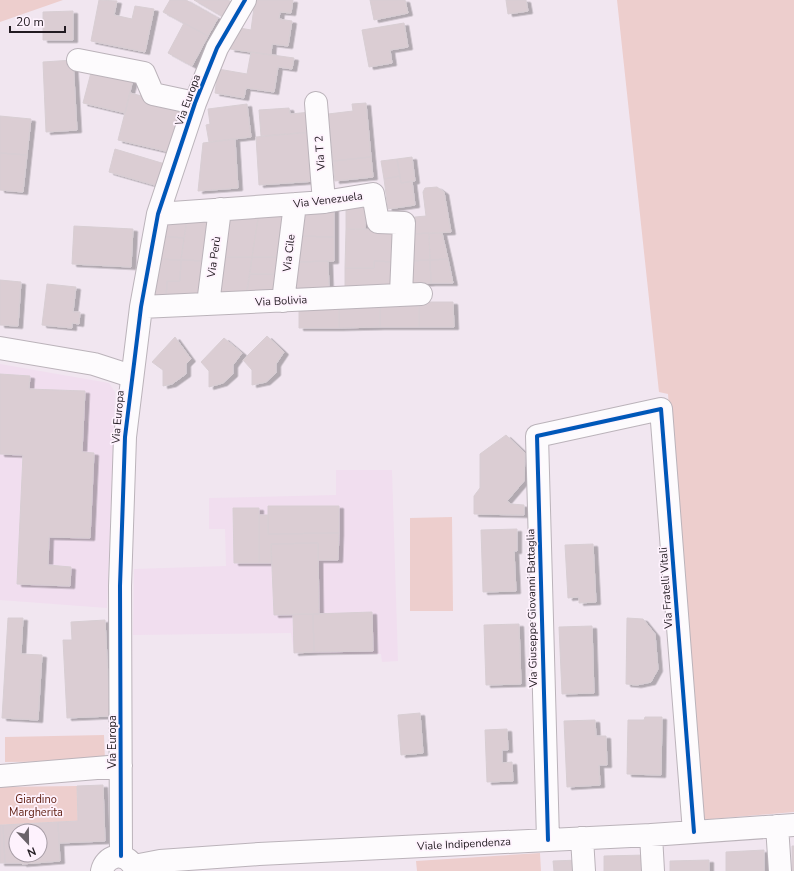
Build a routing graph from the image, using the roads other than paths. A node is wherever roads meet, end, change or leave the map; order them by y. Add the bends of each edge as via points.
1 (245, 0) edge
2 (78, 60) dead end
3 (195, 103) junction
4 (316, 103) dead end
5 (324, 202) junction
6 (295, 204) junction
7 (220, 209) junction
8 (158, 214) junction
9 (411, 294) joint
10 (284, 301) junction
11 (208, 304) junction
12 (140, 307) junction
13 (0, 348) edge
14 (131, 376) junction
15 (597, 422) joint
16 (121, 766) junction
17 (0, 776) edge
18 (785, 826) edge
19 (694, 832) junction
20 (652, 834) junction
21 (582, 838) junction
22 (548, 840) junction
23 (130, 865) edge
24 (102, 871) edge
25 (584, 871) edge
26 (653, 871) edge
27 (780, 871) edge

1 - 3 street, Via Europa via 217,48
2 - 3 street via 144,73 153,94
3 - 8 street, Via Europa
4 - 5 street, Via T 2
5 - 6 street, Via Venezuela
5 - 9 street, Via Venezuela via 373,194 378,222 404,223
6 - 7 street, Via Venezuela
6 - 10 street, Via Cile
7 - 8 street, Via Venezuela
7 - 11 street, Via Perù
8 - 12 street, Via Europa
9 - 10 street, Via Bolivia
10 - 11 street, Via Bolivia
11 - 12 street, Via Bolivia
12 - 14 street, Via Europa
13 - 14 street via 94,364
14 - 16 street, Via Europa via 125,437 120,586
15 - 19 street, Via Fratelli Vitali via 661,409
15 - 22 street, Via Giuseppe Giovanni Battaglia via 537,436
16 - 17 street
16 - 23 street, Via Europa
18 - 19 street, Viale Indipendenza
18 - 27 street
19 - 20 street, Viale Indipendenza
20 - 21 street, Viale Indipendenza
20 - 26 street
21 - 22 street, Viale Indipendenza
21 - 25 street
22 - 23 street, Viale Indipendenza via 259,854
23 - 24 street, Viale Indipendenza via 110,858

